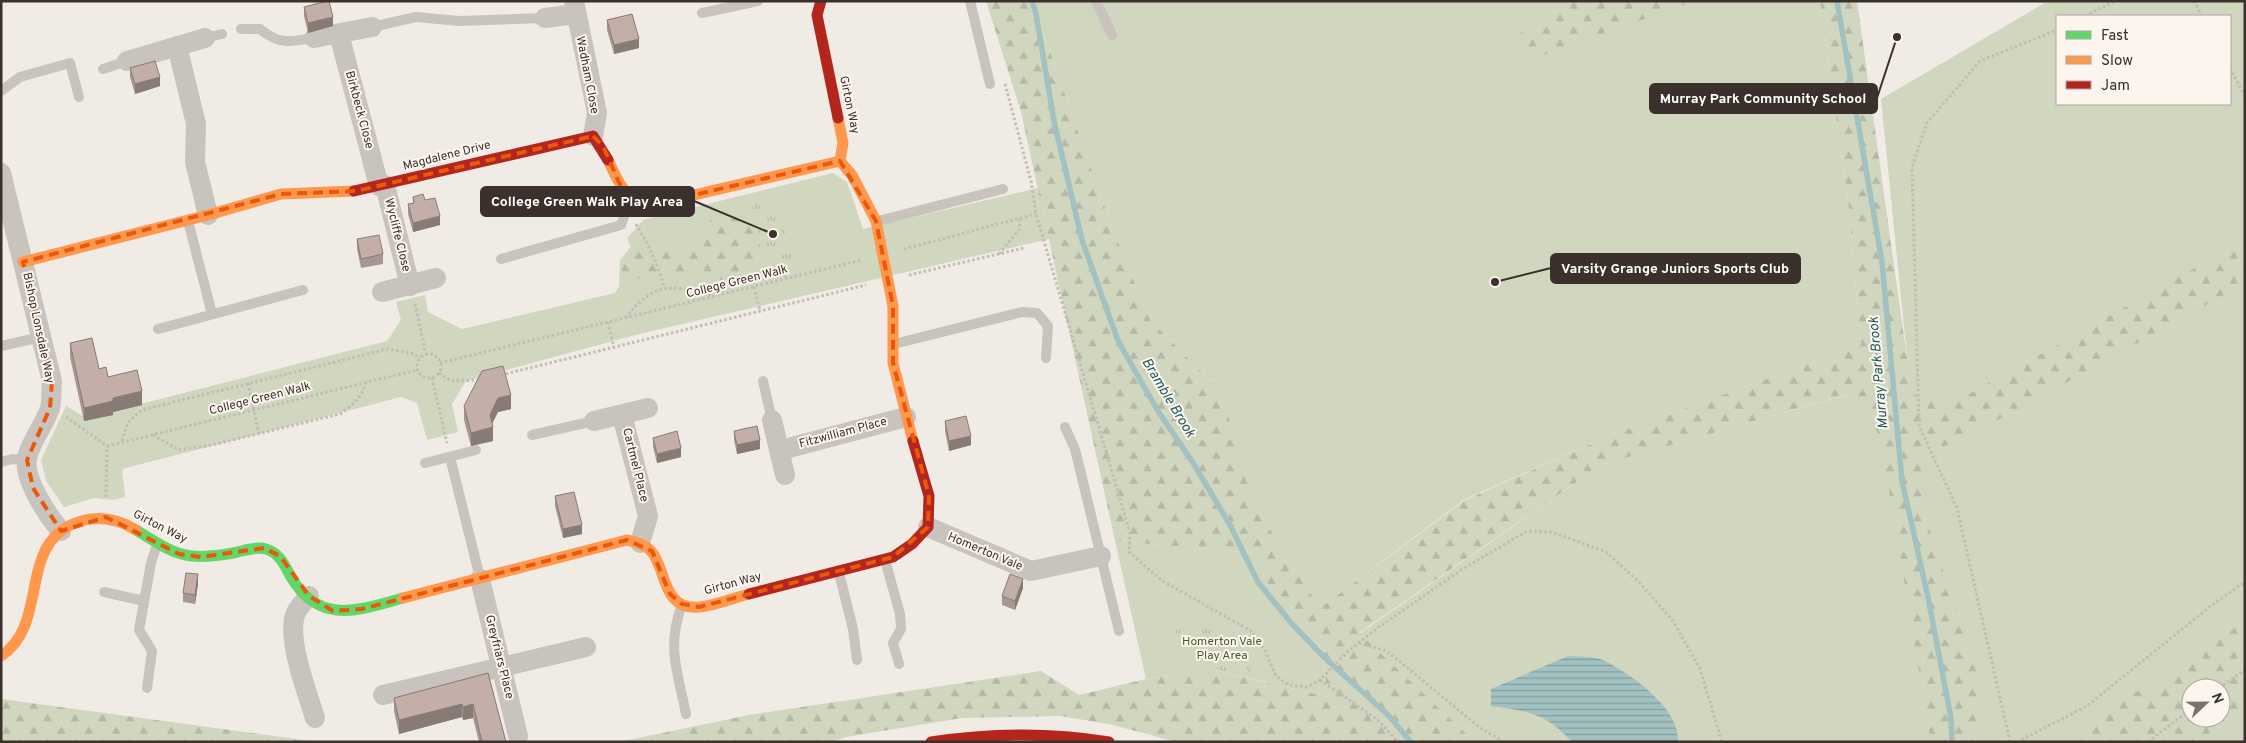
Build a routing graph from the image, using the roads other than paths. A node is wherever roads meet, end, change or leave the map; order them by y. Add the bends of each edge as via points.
1 (758, 1) edge
2 (821, 1) edge
3 (970, 1) edge
4 (1096, 1) edge
5 (575, 7) edge
6 (702, 14) dead end
7 (545, 18) joint
8 (372, 27) joint
9 (241, 29) dead end
10 (339, 34) junction
11 (1112, 35) dead end
12 (213, 36) dead end
13 (314, 38) joint
14 (177, 46) junction
15 (127, 61) joint
16 (103, 69) dead end
17 (990, 84) dead end
18 (1, 91) edge
19 (79, 96) dead end
20 (593, 136) junction
21 (840, 161) junction
22 (1, 173) edge
23 (382, 185) junction
24 (1003, 189) dead end
25 (635, 202) junction
26 (208, 215) junction
27 (188, 220) junction
28 (876, 222) junction
29 (502, 259) dead end
30 (23, 262) junction
31 (436, 278) dead end
32 (410, 286) junction
33 (303, 290) dead end
34 (382, 292) dead end
35 (212, 314) junction
36 (158, 329) dead end
37 (41, 336) junction
38 (892, 345) junction
39 (1, 346) edge
40 (1046, 358) dead end
41 (763, 381) dead end
42 (648, 408) dead end
43 (622, 415) junction
44 (906, 417) junction
45 (772, 420) joint
46 (594, 421) joint
47 (1065, 427) dead end
48 (532, 435) dead end
49 (476, 450) dead end
50 (781, 450) junction
51 (450, 457) junction
52 (27, 460) junction
53 (1, 462) edge
54 (425, 463) dead end
55 (785, 475) dead end
56 (928, 527) junction
57 (61, 531) junction
58 (158, 542) junction
59 (640, 543) junction
60 (1101, 556) junction
61 (885, 559) junction
62 (838, 571) junction
63 (480, 579) junction
64 (104, 592) dead end
65 (309, 596) junction
66 (144, 601) junction
67 (682, 604) junction
68 (1119, 631) dead end
69 (586, 647) dead end
70 (1, 656) edge
71 (857, 660) dead end
72 (899, 664) dead end
73 (502, 667) junction
74 (147, 688) dead end
75 (383, 695) dead end
76 (686, 714) dead end
77 (315, 718) dead end
78 (518, 736) dead end
79 (930, 742) edge
80 (1109, 742) edge

1 - 6 lane
2 - 21 main road, Girton Way via 817,15 843,143
3 - 17 lane
4 - 11 lane
5 - 7 street, Wadham Close
5 - 20 street, Wadham Close via 597,113
7 - 8 lane, Wadham Close via 459,21 416,17
8 - 10 street
9 - 13 lane via 260,29 272,38 290,42
10 - 13 street
10 - 23 street, Birkbeck Close
12 - 14 street
14 - 15 street
14 - 26 street via 196,124 195,162
15 - 16 lane
18 - 19 lane via 20,77 70,63
20 - 23 main road, Magdalene Drive
20 - 25 main road via 603,146 622,189
21 - 25 main road via 661,203
21 - 28 main road via 852,175
22 - 30 street, Bishop Lonsdale Way
23 - 26 main road, Magdalene Drive via 356,191 282,194
23 - 32 street, Wycliffe Close
24 - 28 lane
25 - 29 lane via 621,225
26 - 27 main road, Magdalene Drive
27 - 30 main road, Magdalene Drive
27 - 35 lane
28 - 38 main road via 893,306
30 - 37 street, Bishop Lonsdale Way
31 - 32 street, Wycliffe Close
32 - 34 street, Wycliffe Close
33 - 35 lane
35 - 36 lane
37 - 39 lane
37 - 52 street, Bishop Lonsdale Way via 52,381 50,408
38 - 40 lane via 1022,312 1037,313 1048,326
38 - 44 main road
41 - 45 lane
42 - 43 street
43 - 46 street
43 - 59 street, Cartmel Place via 648,516
44 - 50 street, Fitzwilliam Place
44 - 56 main road via 929,496
45 - 50 street
46 - 48 lane
47 - 60 lane via 1075,449
49 - 51 lane
50 - 55 street
51 - 54 lane
51 - 63 lane
52 - 53 lane
52 - 57 street via 33,488
56 - 60 street, Homerton Vale via 1031,571
56 - 61 main road, Girton Way via 912,544
57 - 58 main road, Girton Way via 79,522 106,517
57 - 70 main road via 44,550 22,633
58 - 65 main road, Girton Way via 179,554 201,557 264,548 280,556 296,584
58 - 66 lane
59 - 63 main road, Girton Way via 627,540
59 - 67 main road via 652,551 670,594
60 - 68 lane
61 - 62 main road, Girton Way
61 - 72 lane via 900,614 901,629 893,643
62 - 67 main road, Girton Way via 699,607
62 - 71 lane via 853,629
63 - 65 main road, Girton Way via 362,609 333,611
63 - 73 street, Greyfriars Place
64 - 66 lane
65 - 77 street via 296,613 292,629 301,674
66 - 74 lane via 139,630 152,651
67 - 76 lane via 672,649
69 - 73 street
73 - 75 street
73 - 78 street, Greyfriars Place
79 - 80 main road via 1007,734

